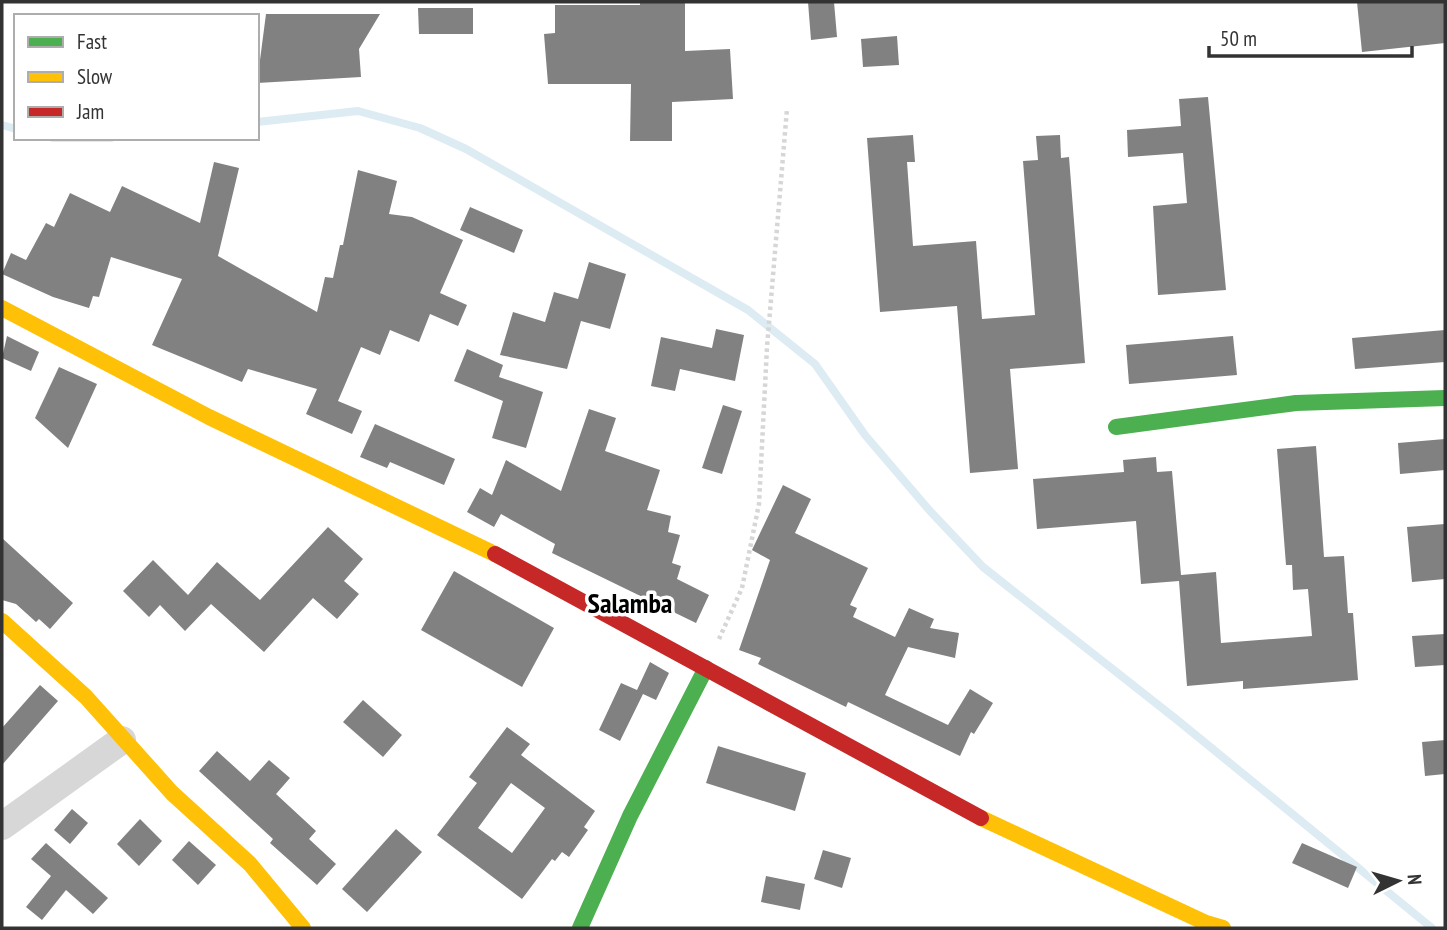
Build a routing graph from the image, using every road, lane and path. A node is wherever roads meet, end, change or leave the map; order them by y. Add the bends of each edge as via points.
1 (787, 108) dead end
2 (2, 308) edge
3 (1445, 398) edge
4 (1116, 427) dead end
5 (2, 621) edge
6 (706, 668) junction
7 (122, 740) junction
8 (2, 826) edge
9 (303, 928) edge
10 (580, 928) edge
11 (1223, 928) edge

1 - 6 path via 759,504 742,588
2 - 6 street via 209,417 528,570
3 - 4 street via 1296,403
5 - 7 street via 86,697
6 - 10 street via 630,816
6 - 11 street via 950,803
7 - 8 street
7 - 9 street via 250,864

